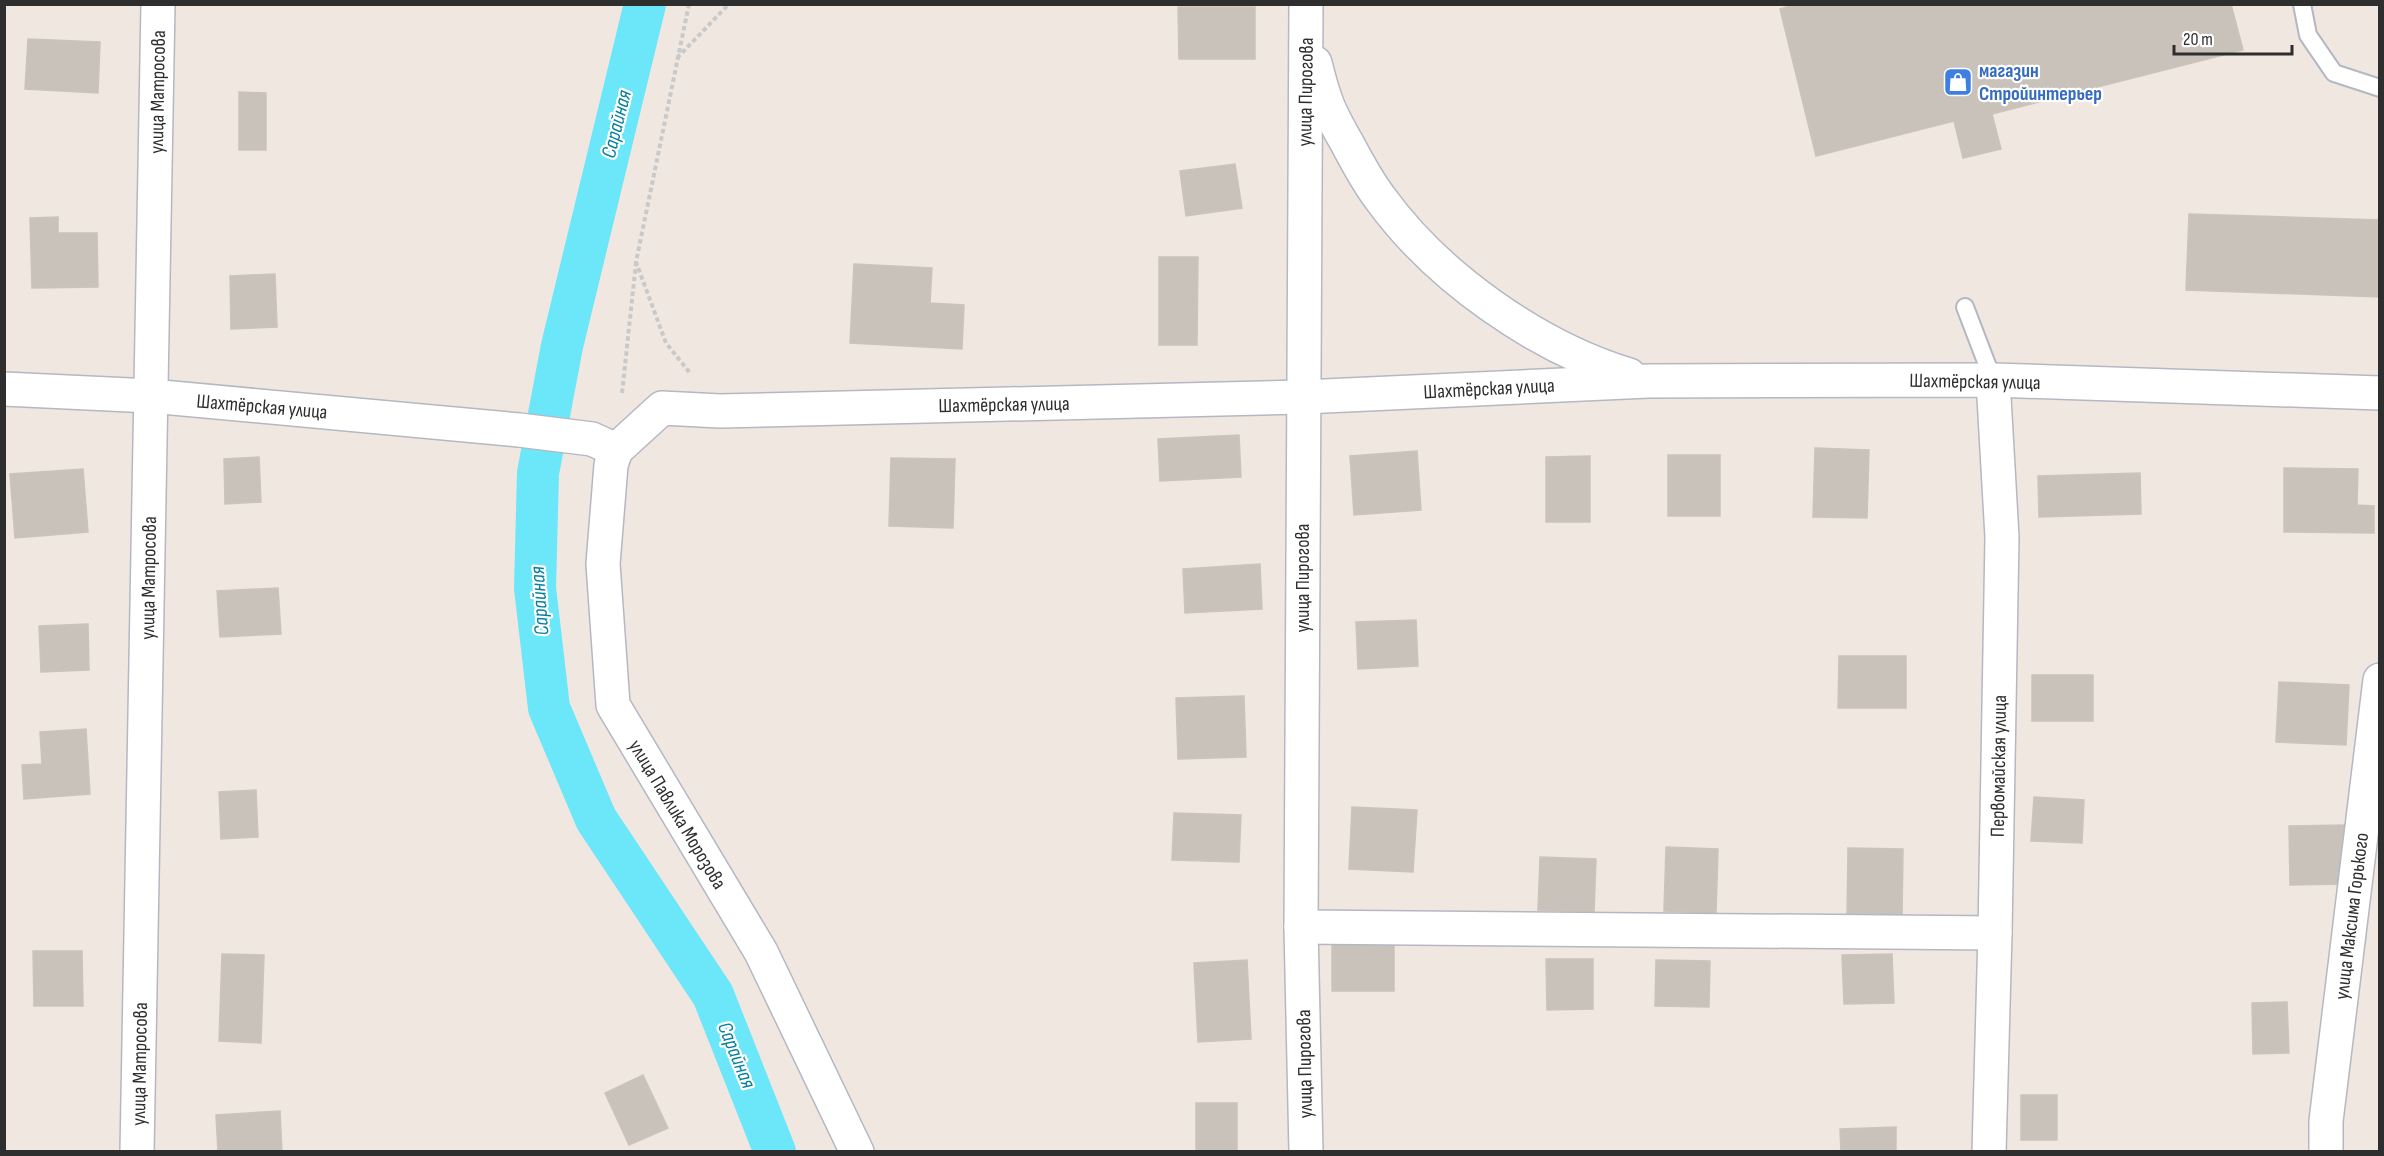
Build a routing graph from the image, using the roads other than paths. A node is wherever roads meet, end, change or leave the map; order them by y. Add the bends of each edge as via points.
1 (158, 4) edge
2 (2302, 4) edge
3 (1306, 17) edge
4 (2379, 88) edge
5 (1965, 307) dead end
6 (1647, 381) junction
7 (1993, 381) junction
8 (4, 389) edge
9 (2379, 393) edge
10 (151, 396) junction
11 (1303, 397) junction
12 (604, 445) junction
13 (2379, 680) edge
14 (1301, 927) junction
15 (1995, 933) junction
16 (137, 1152) edge
17 (857, 1152) edge
18 (1306, 1152) edge
19 (1989, 1152) edge
20 (2326, 1152) edge

1 - 10 street, улица Матросова
2 - 4 lane via 2308,35 2334,73
3 - 6 street via 1325,99 1380,198 1404,228 1464,284 1510,319 1588,361
3 - 11 street, улица Пирогова
5 - 7 lane
6 - 7 street, Шахтёрская улица
6 - 11 street, Шахтёрская улица
7 - 9 street, Шахтёрская улица
7 - 15 street, Первомайская улица via 2002,537
8 - 10 street, Шахтёрская улица
10 - 12 street, Шахтёрская улица via 519,430
10 - 16 street, улица Матросова
11 - 12 street, Шахтёрская улица via 720,411 662,408
11 - 14 street, улица Пирогова
12 - 17 street, улица Павлика Морозова via 610,465 603,564 614,705 761,952
13 - 20 street, улица Максима Горького via 2326,1121
14 - 15 street
14 - 18 street, улица Пирогова
15 - 19 street, Первомайская улица

